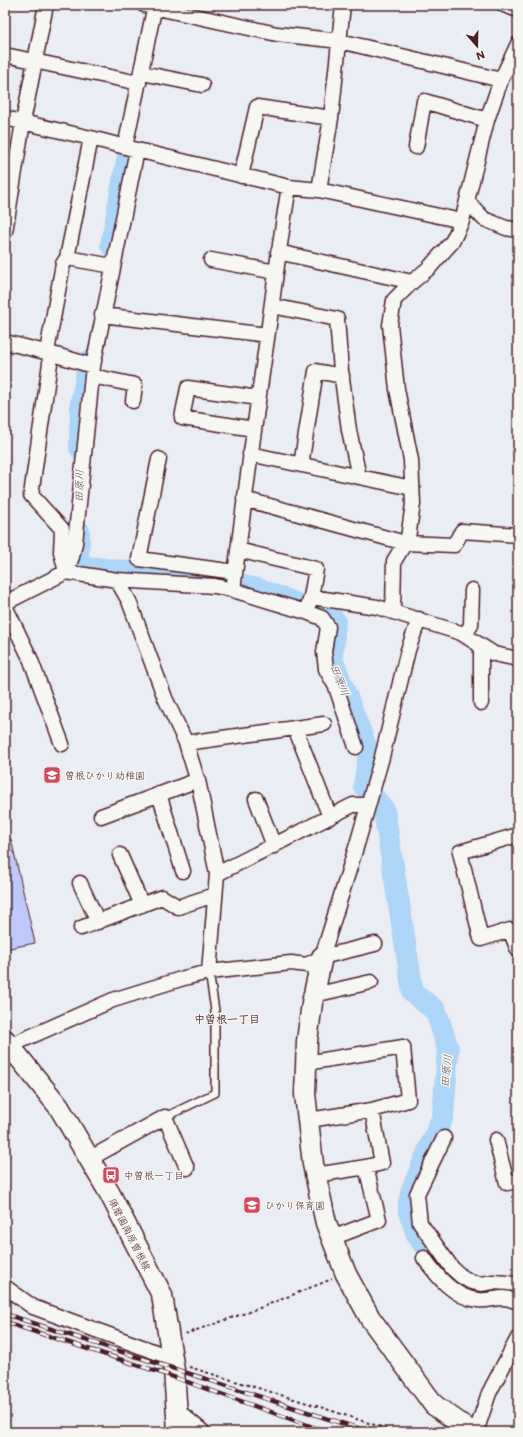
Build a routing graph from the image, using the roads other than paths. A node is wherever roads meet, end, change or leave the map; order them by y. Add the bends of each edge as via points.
1 (46, 5) edge
2 (343, 5) edge
3 (504, 5) edge
4 (151, 6) edge
5 (518, 10) edge
6 (340, 41) junction
7 (518, 44) edge
8 (5, 55) edge
9 (35, 62) junction
10 (140, 78) junction
11 (501, 80) junction
12 (202, 85) dead end
13 (5, 118) edge
14 (331, 118) junction
15 (487, 120) junction
16 (23, 122) junction
17 (91, 138) junction
18 (416, 147) dead end
19 (131, 149) junction
20 (241, 176) junction
21 (289, 187) junction
22 (318, 190) junction
23 (467, 201) junction
24 (462, 221) junction
25 (518, 230) edge
26 (5, 232) edge
27 (278, 252) junction
28 (67, 258) junction
29 (211, 260) dead end
30 (113, 266) junction
31 (276, 272) junction
32 (412, 282) junction
33 (272, 306) junction
34 (102, 315) junction
35 (267, 335) junction
36 (5, 342) edge
37 (49, 353) junction
38 (92, 371) junction
39 (342, 376) junction
40 (258, 398) junction
41 (133, 401) dead end
42 (254, 429) junction
43 (250, 454) junction
44 (159, 460) dead end
45 (301, 465) junction
46 (359, 477) junction
47 (412, 488) junction
48 (244, 499) junction
49 (518, 535) edge
50 (405, 543) junction
51 (238, 550) junction
52 (138, 559) junction
53 (66, 572) junction
54 (235, 572) junction
55 (117, 580) junction
56 (137, 581) junction
57 (233, 590) junction
58 (472, 590) dead end
59 (311, 597) junction
60 (5, 604) edge
61 (306, 612) junction
62 (393, 612) junction
63 (419, 619) junction
64 (465, 636) junction
65 (481, 646) junction
66 (518, 659) edge
67 (481, 702) dead end
68 (324, 724) dead end
69 (295, 728) junction
70 (186, 743) junction
71 (62, 744) dead end
72 (356, 747) dead end
73 (198, 780) junction
74 (159, 794) junction
75 (256, 799) dead end
76 (368, 805) junction
77 (101, 816) dead end
78 (330, 817) junction
79 (518, 835) edge
80 (274, 846) junction
81 (120, 855) dead end
82 (183, 871) dead end
83 (217, 874) junction
84 (80, 883) dead end
85 (214, 895) junction
86 (142, 905) junction
87 (98, 922) junction
88 (81, 928) dead end
89 (375, 944) dead end
90 (518, 950) edge
91 (322, 957) junction
92 (209, 972) junction
93 (371, 982) dead end
94 (314, 995) junction
95 (7, 1043) edge
96 (306, 1063) junction
97 (372, 1110) junction
98 (165, 1117) junction
99 (309, 1120) junction
100 (444, 1138) dead end
101 (496, 1140) dead end
102 (89, 1159) junction
103 (366, 1167) junction
104 (187, 1168) dead end
105 (316, 1175) junction
106 (518, 1181) edge
107 (332, 1238) junction
108 (424, 1258) dead end
109 (518, 1285) edge
110 (5, 1287) edge
111 (518, 1302) edge
112 (517, 1341) edge
113 (172, 1360) junction
114 (177, 1410) junction
115 (178, 1432) edge
116 (203, 1432) edge
117 (472, 1432) edge
118 (476, 1432) edge

1 - 9 street
2 - 6 street
3 - 5 street
4 - 6 street via 277,34
4 - 10 street
6 - 11 street
6 - 14 street
7 - 11 street
8 - 9 street
9 - 10 street
9 - 16 street
10 - 12 street
10 - 19 street
11 - 15 street
13 - 16 street
14 - 20 street via 257,107
14 - 22 street
15 - 18 street via 424,102
15 - 23 street
16 - 17 street
16 - 26 street
17 - 19 street
17 - 28 street
19 - 20 street
19 - 30 street
20 - 21 street
21 - 22 street
21 - 27 street
22 - 24 street
23 - 24 street
23 - 25 street via 484,219
24 - 32 street via 452,242 429,268
27 - 31 street
27 - 32 street
28 - 30 street
28 - 37 street via 63,264 48,346
29 - 31 street
30 - 34 street
31 - 33 street
32 - 47 street via 394,300 390,325 397,389 411,460
33 - 35 street
33 - 39 street via 337,319
34 - 35 street
34 - 38 street
35 - 40 street
36 - 37 street
37 - 38 street
37 - 53 street via 50,363 30,495 62,529 61,552
38 - 41 street via 135,384
38 - 53 street via 75,543
39 - 45 street via 316,371
39 - 46 street via 349,430
40 - 42 street
40 - 42 street via 188,388 182,418
42 - 43 street
43 - 45 street
43 - 48 street
44 - 52 street
45 - 46 street
46 - 47 street
47 - 50 street via 413,504
48 - 50 street
48 - 51 street
49 - 50 street via 462,531 454,545
50 - 62 street via 394,561
51 - 54 street
51 - 59 street via 316,569
52 - 54 street
52 - 56 street
53 - 55 street
53 - 60 street
54 - 57 street
55 - 56 street
55 - 70 street via 129,601 165,698
56 - 57 street via 215,586
57 - 61 street
58 - 64 street via 470,625
59 - 61 street
59 - 62 street via 377,607
60 - 71 street via 30,658
61 - 72 street via 322,618 328,627 324,652 326,669 336,687
62 - 63 street
63 - 64 street
63 - 76 street via 408,650
64 - 65 street
65 - 66 street via 494,654
65 - 67 street
68 - 69 street
69 - 70 street
69 - 78 street
70 - 73 street
73 - 74 street
73 - 83 street
74 - 77 street
74 - 82 street
75 - 80 street
76 - 78 street via 353,805
76 - 91 street
78 - 80 street
79 - 90 street via 460,852 481,939 510,930
80 - 83 street
81 - 86 street
83 - 85 street
84 - 87 street
85 - 86 street via 178,908 162,897
85 - 92 street
86 - 87 street
87 - 88 street
89 - 91 street
91 - 92 street via 306,965 291,963
91 - 94 street
92 - 95 street via 113,1000
92 - 98 lane via 215,1010 215,1093
93 - 94 street
94 - 96 street via 306,1041
95 - 102 street, 須磨園南原曽根線 via 59,1107
96 - 97 street via 403,1047 408,1100
96 - 99 street via 305,1094
97 - 99 street
97 - 103 street via 382,1163
98 - 102 street
98 - 104 street
99 - 105 street
100 - 109 street via 417,1194 420,1223 452,1268 461,1276 481,1284 493,1282
101 - 106 street via 507,1183
102 - 113 street, 須磨園南原曽根線 via 162,1295
103 - 105 street
103 - 107 street via 379,1220
105 - 107 street via 326,1223
107 - 117 street via 346,1274 370,1318 434,1406
108 - 111 street via 446,1284 469,1299 505,1298
110 - 113 street via 33,1307
112 - 118 street via 488,1393
113 - 114 street, 須磨園南原曽根線
114 - 115 street, 須磨園南原曽根線
114 - 116 street

